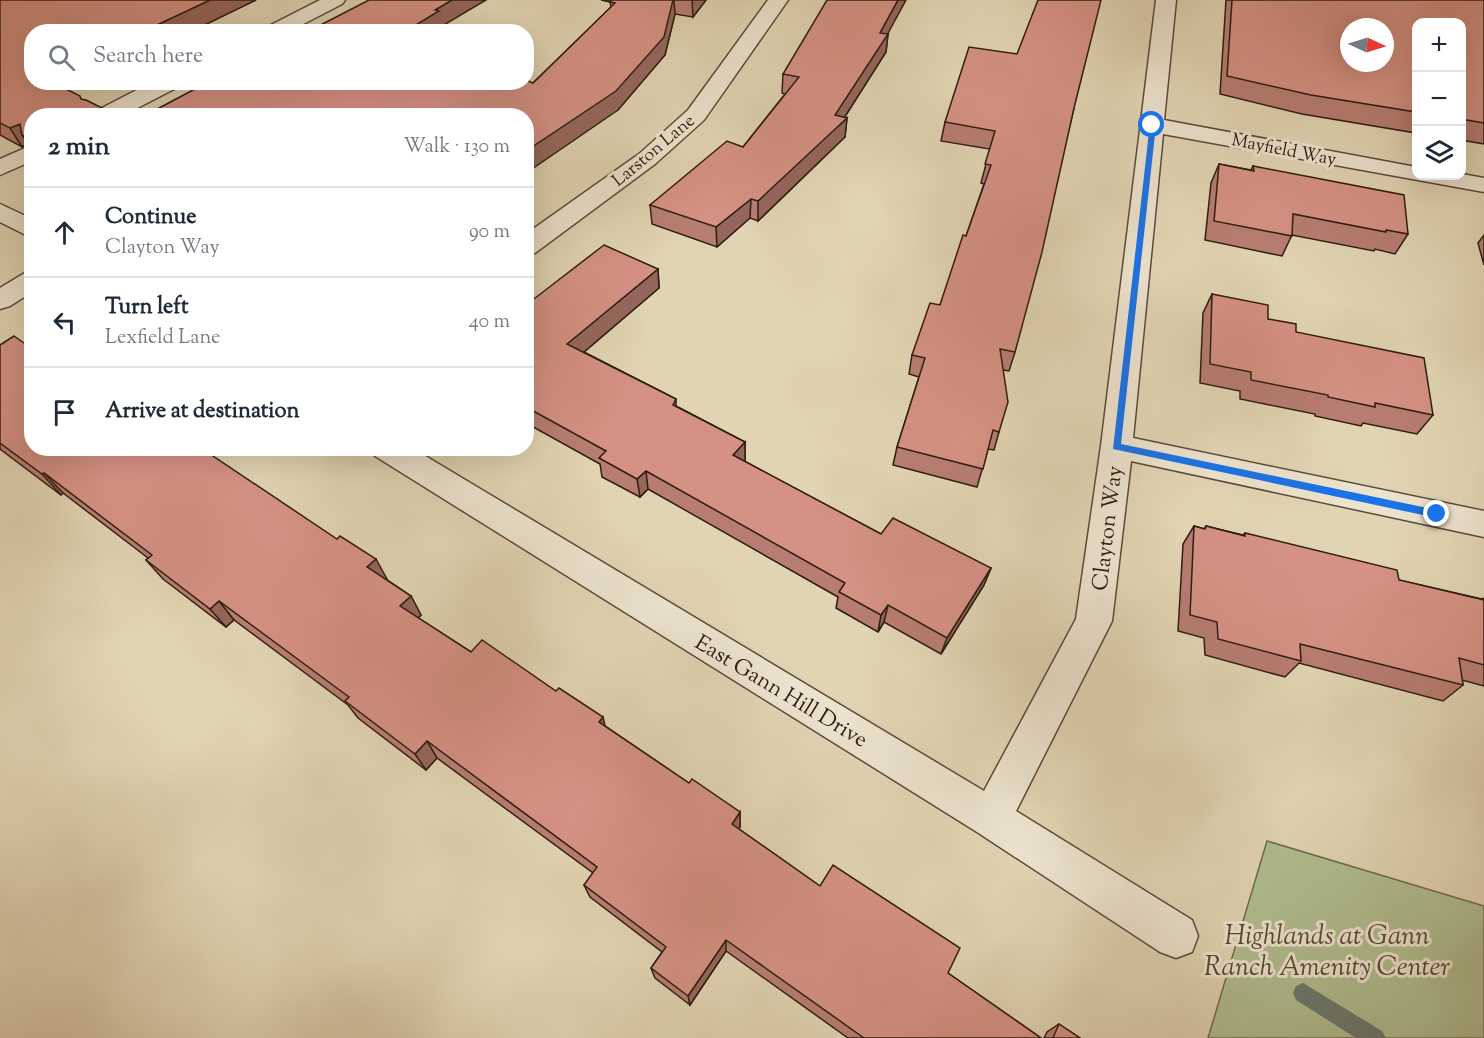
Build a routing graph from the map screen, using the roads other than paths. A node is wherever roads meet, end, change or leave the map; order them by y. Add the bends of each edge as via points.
1 (334, 0) edge
2 (778, 0) edge
3 (1166, 0) edge
4 (288, 24) edge
5 (154, 90) edge
6 (120, 108) edge
7 (1152, 125) junction
8 (24, 156) edge
9 (0, 168) edge
10 (1412, 173) edge
11 (1452, 180) edge
12 (1484, 185) edge
13 (0, 212) edge
14 (24, 226) edge
15 (534, 241) edge
16 (24, 285) edge
17 (0, 300) edge
18 (1117, 446) junction
19 (399, 456) edge
20 (1484, 524) edge
21 (991, 818) junction
22 (1176, 936) dead end

1 - 4 street
2 - 15 street, Larston Lane via 696,115 647,159
3 - 7 street, Clayton Way
5 - 6 street
7 - 10 street, Mayfield Way
7 - 18 street, Clayton Way
8 - 9 street
11 - 12 street
13 - 14 street
16 - 17 street
18 - 20 street
18 - 21 street, Clayton Way via 1094,621
19 - 21 street, East Gann Hill Drive
21 - 22 street, East Gann Hill Drive

